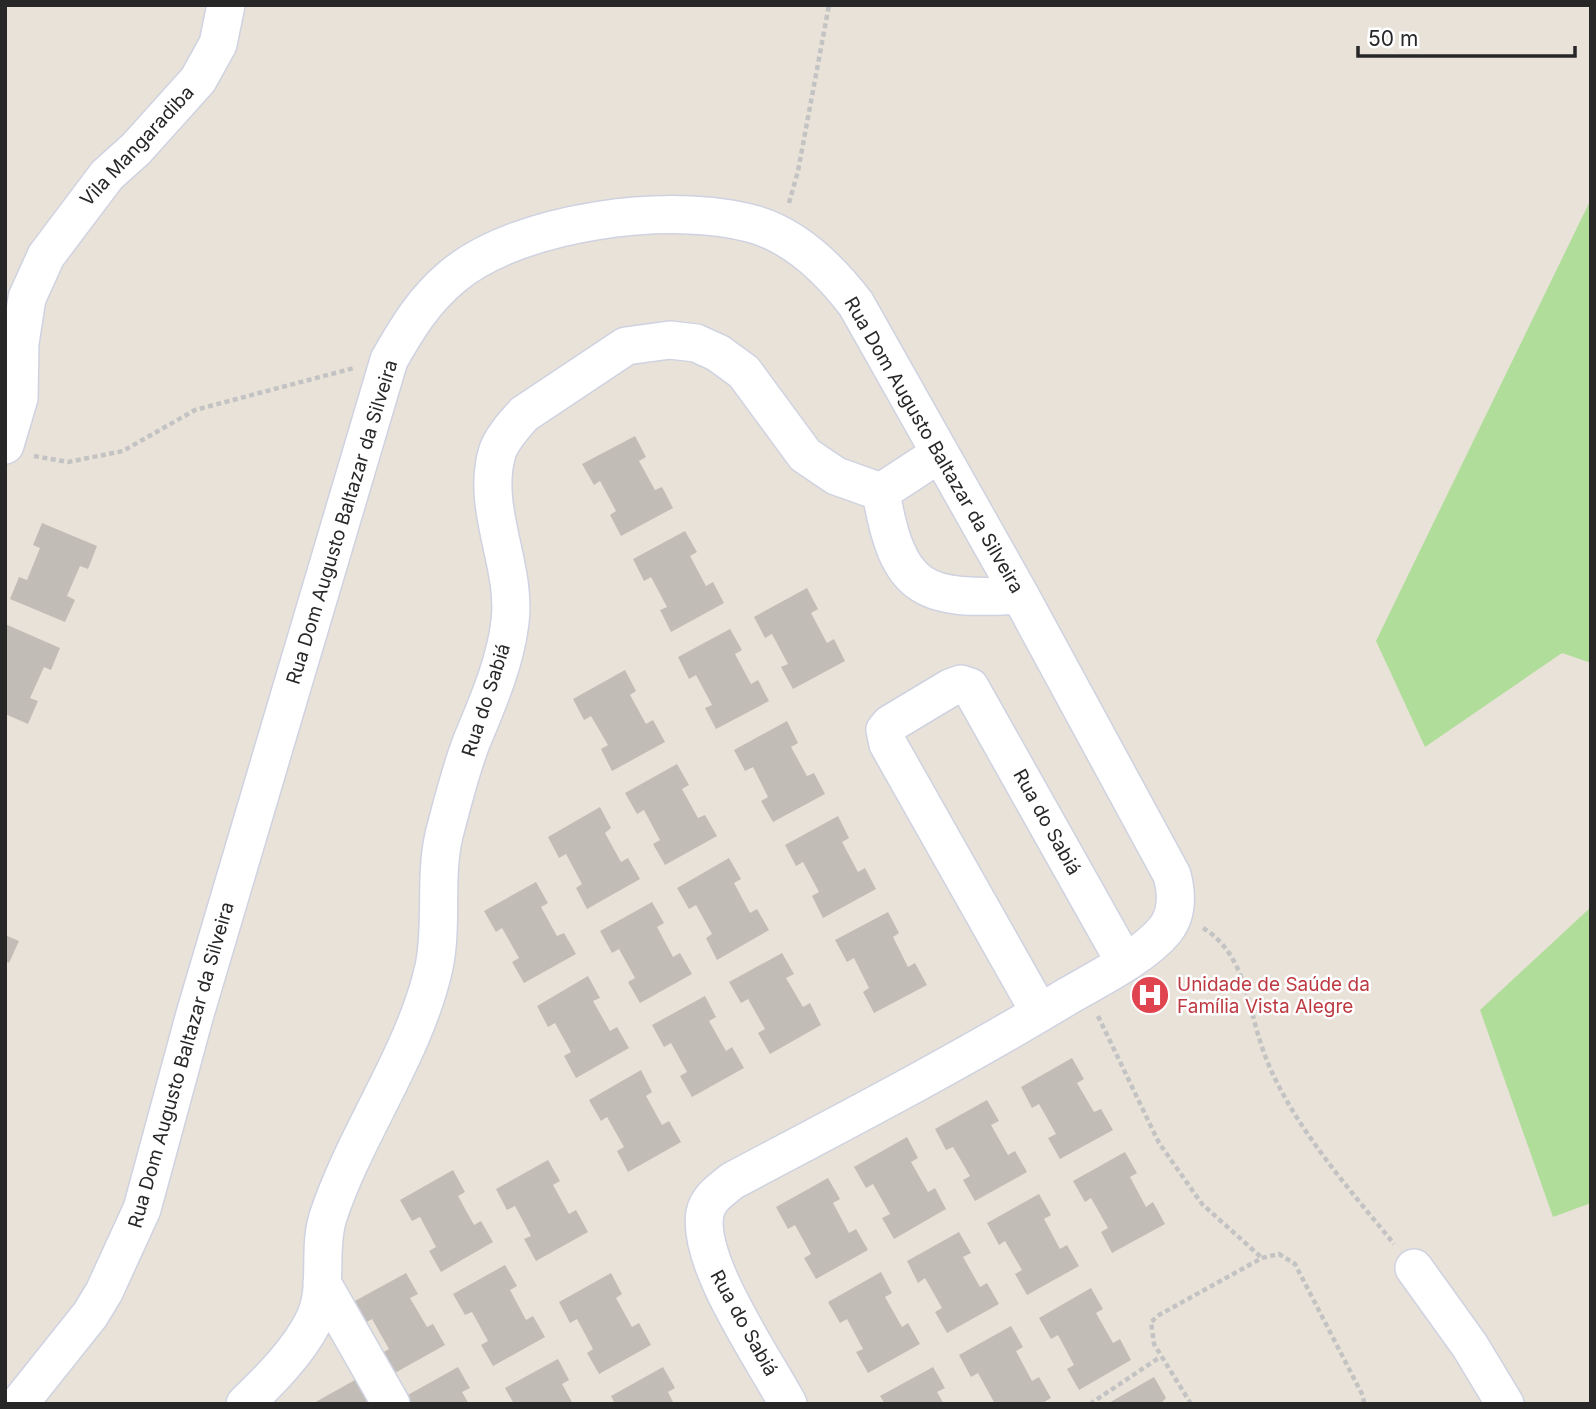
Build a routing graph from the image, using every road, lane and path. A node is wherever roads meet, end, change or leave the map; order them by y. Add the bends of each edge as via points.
1 (226, 5) edge
2 (829, 5) edge
3 (780, 235) junction
4 (389, 360) junction
5 (5, 445) edge
6 (939, 454) junction
7 (68, 462) dead end
8 (881, 492) junction
9 (1020, 595) junction
10 (1175, 911) junction
11 (1124, 961) junction
12 (1085, 986) junction
13 (1040, 1013) junction
14 (1262, 1258) junction
15 (1414, 1268) joint
16 (322, 1283) junction
17 (1160, 1357) junction
18 (19, 1404) edge
19 (245, 1404) edge
20 (391, 1404) edge
21 (788, 1404) edge
22 (1090, 1404) edge
23 (1191, 1404) edge
24 (1364, 1404) edge
25 (1505, 1404) edge

1 - 5 street, Vila Mangaradiba via 218,44 198,80 107,176 46,256 27,298 19,398
2 - 3 path via 798,172
3 - 4 street, Rua Dom Augusto Baltazar da Silveira via 753,224 681,215 612,218 550,228 490,252 454,275 415,314
3 - 6 street, Rua Dom Augusto Baltazar da Silveira via 822,265 856,304
4 - 7 path via 195,410 123,451
4 - 18 street, Rua Dom Augusto Baltazar da Silveira via 195,1014 142,1209 104,1293
6 - 8 street
6 - 9 street, Rua Dom Augusto Baltazar da Silveira
8 - 9 street via 892,545 901,563 933,591 968,599
8 - 16 street, Rua do Sabiá via 836,476 805,455 744,372 718,352 696,344 670,340 626,346 524,414 512,428 497,451 494,473 510,620 501,666 470,746 443,839 433,971 327,1219
9 - 10 street, Rua Dom Augusto Baltazar da Silveira via 1172,875
10 - 11 street, Rua do Sabiá via 1157,939
10 - 15 path via 1212,933 1234,959 1268,1064 1339,1176
11 - 12 street, Rua do Sabiá
11 - 13 street, Rua do Sabiá via 970,687 950,688 890,724 885,730 888,744
12 - 13 street, Rua do Sabiá
12 - 14 path via 1159,1143 1202,1204
13 - 21 street, Rua do Sabiá via 714,1195 705,1212 712,1265
14 - 17 path via 1159,1315 1150,1328
14 - 24 path via 1279,1254 1295,1264
15 - 25 street
16 - 19 street, Rua do Sabiá via 314,1322
16 - 20 street
17 - 22 path
17 - 23 path

